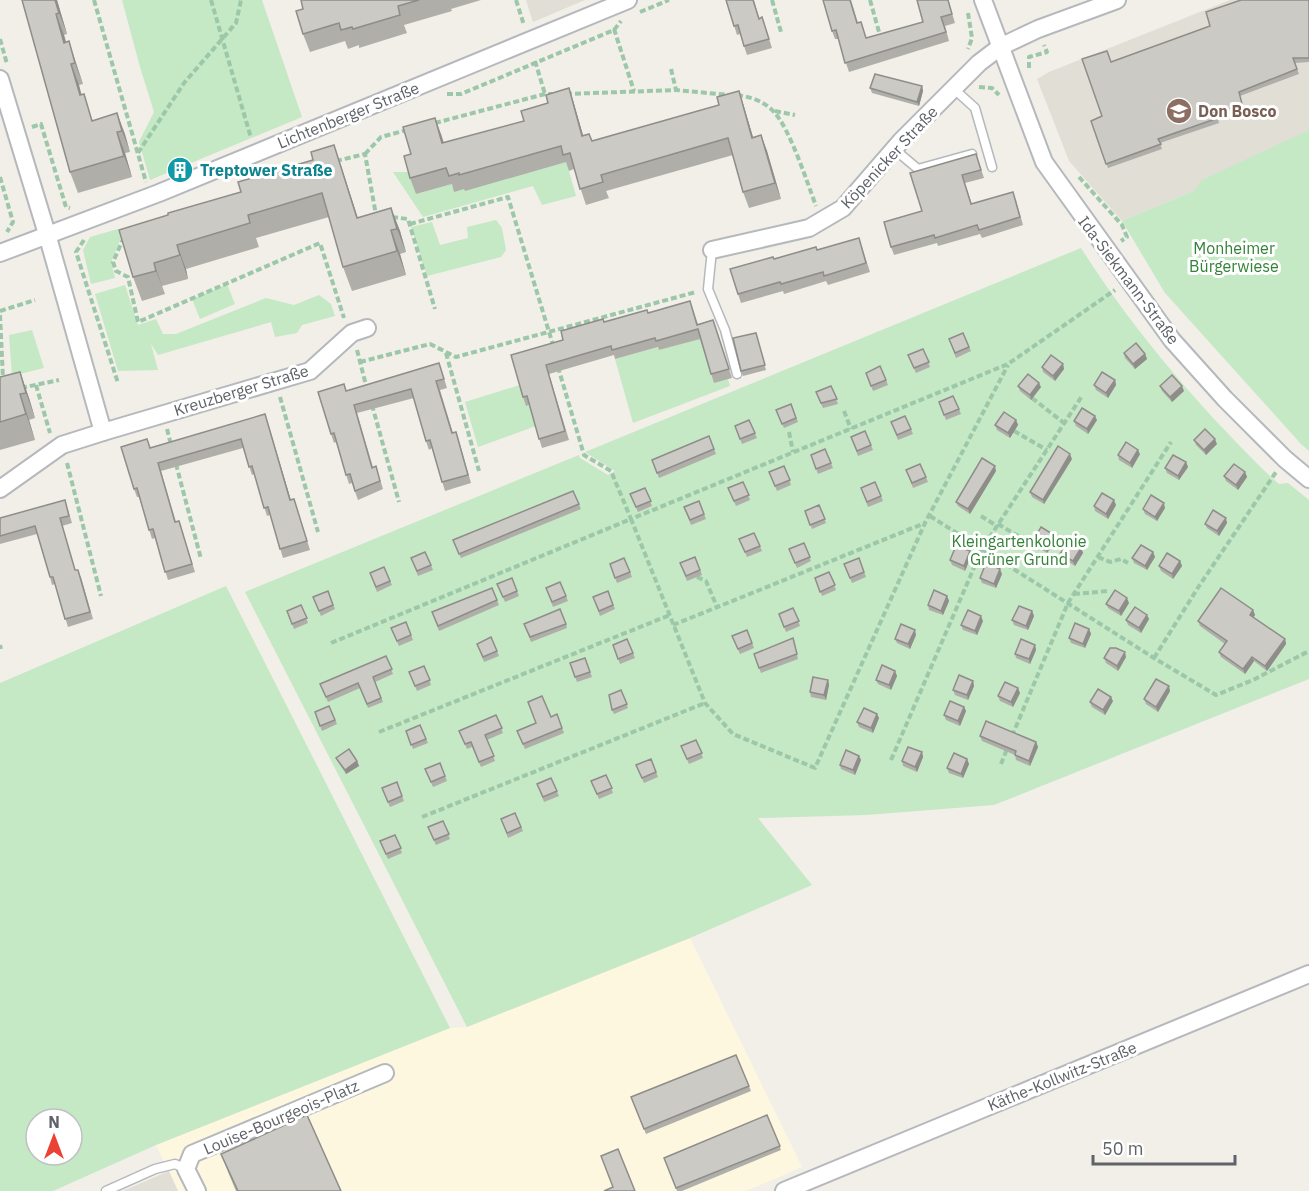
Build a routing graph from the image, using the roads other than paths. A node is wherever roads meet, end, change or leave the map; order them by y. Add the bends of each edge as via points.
1 (628, 0) edge
2 (1117, 0) edge
3 (983, 4) edge
4 (1000, 47) junction
5 (4, 73) edge
6 (954, 88) junction
7 (894, 149) junction
8 (972, 154) edge
9 (992, 166) dead end
10 (47, 234) junction
11 (712, 250) joint
12 (0, 253) edge
13 (359, 331) road end
14 (737, 374) dead end
15 (103, 432) junction
16 (1309, 479) edge
17 (0, 489) edge
18 (1309, 974) edge
19 (385, 1073) dead end
20 (186, 1169) junction
21 (106, 1191) edge
22 (197, 1191) edge
23 (784, 1191) edge

1 - 10 street, Lichtenberger Straße via 150,197
2 - 4 street, Köpenicker Straße
3 - 4 street
4 - 6 street, Köpenicker Straße
4 - 16 street, Ida-Siekmann-Straße via 1044,162 1106,250 1172,340 1225,399
5 - 10 street
6 - 7 street, Köpenicker Straße
6 - 9 lane via 975,108
7 - 8 lane via 918,169
7 - 11 street, Köpenicker Straße via 843,208 809,228
10 - 12 street, Lichtenberger Straße
10 - 15 street
11 - 14 lane via 708,288
13 - 15 street, Kreuzberger Straße via 310,371
15 - 17 street via 59,448
18 - 23 street, Käthe-Kollwitz-Straße
19 - 20 street, Louise-Bourgeois-Platz via 192,1154
20 - 21 lane, Louise-Bourgeois-Platz via 176,1164 155,1169
20 - 22 street, Louise-Bourgeois-Platz

